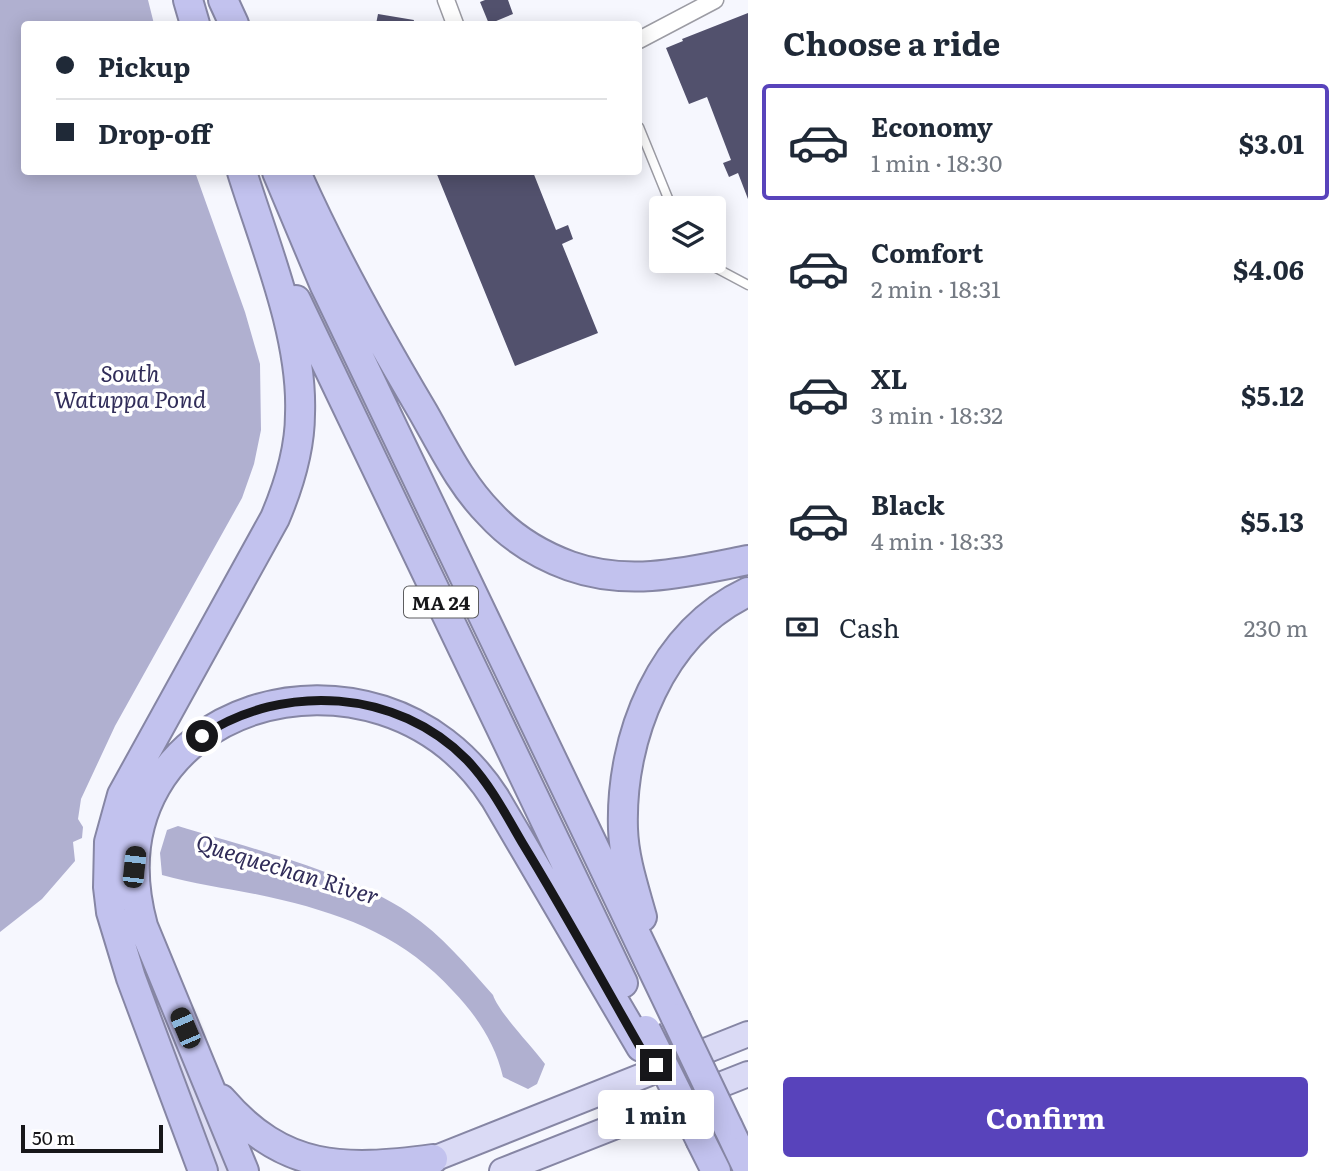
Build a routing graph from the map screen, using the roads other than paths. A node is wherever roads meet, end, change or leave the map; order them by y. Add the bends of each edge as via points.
1 (188, 0) edge
2 (223, 0) edge
3 (446, 0) edge
4 (715, 0) edge
5 (194, 21) edge
6 (230, 21) edge
7 (454, 21) edge
8 (642, 38) edge
9 (642, 134) edge
10 (243, 175) edge
11 (243, 175) edge
12 (278, 175) edge
13 (297, 175) edge
14 (667, 196) edge
15 (724, 273) edge
16 (748, 285) edge
17 (748, 560) edge
18 (748, 592) edge
19 (673, 1011) junction
20 (748, 1034) edge
21 (643, 1039) junction
22 (203, 1070) junction
23 (748, 1074) edge
24 (189, 1130) junction
25 (433, 1159) junction
26 (748, 1169) edge
27 (197, 1171) edge
28 (203, 1171) edge
29 (244, 1171) edge
30 (402, 1171) edge
31 (502, 1171) edge
32 (716, 1171) edge

1 - 5 highway
2 - 6 highway
3 - 7 street
4 - 8 street
9 - 14 lane
10 - 21 highway, MA 24 via 300,310
11 - 24 highway via 296,358 301,396 296,448 275,518 122,794 107,864 116,934
12 - 19 highway, MA 24 via 325,286
13 - 17 highway via 392,361 461,478 499,523 548,556 617,576 665,575
15 - 16 lane
18 - 19 highway via 714,612 678,648 652,690 629,757 623,806 626,855
19 - 26 highway, MA 24, bridge
20 - 25 main road
21 - 22 highway via 467,760 440,738 393,713 358,703 297,700 238,715 202,736 171,767 141,825 134,867 138,906
21 - 32 highway, bridge via 672,1083
22 - 25 highway via 220,1098 253,1132 307,1161 361,1169
22 - 29 highway
23 - 31 main road
24 - 27 highway
24 - 28 highway
25 - 30 main road

